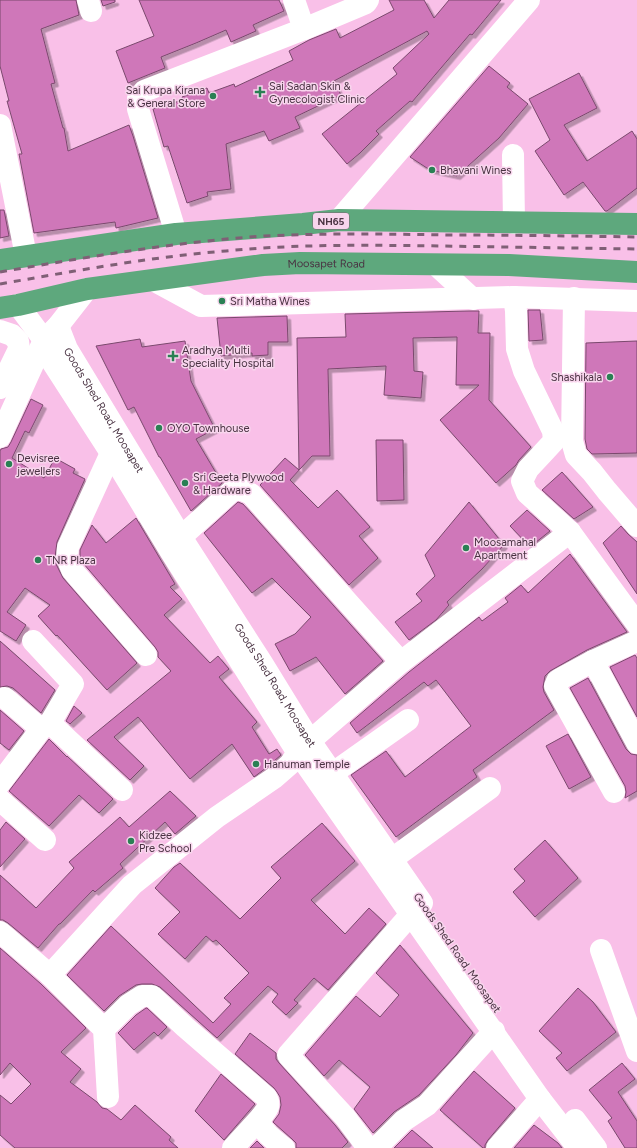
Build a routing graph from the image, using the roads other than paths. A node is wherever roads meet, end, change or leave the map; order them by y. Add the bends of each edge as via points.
1 (294, 0) edge
2 (368, 0) edge
3 (529, 0) edge
4 (304, 29) junction
5 (0, 125) edge
6 (513, 155) dead end
7 (339, 220) junction
8 (514, 223) junction
9 (637, 224) edge
10 (176, 234) junction
11 (26, 256) junction
12 (0, 260) edge
13 (436, 265) junction
14 (637, 272) edge
15 (155, 281) junction
16 (87, 289) junction
17 (514, 297) junction
18 (574, 298) junction
19 (473, 299) junction
20 (637, 301) edge
21 (9, 306) edge
22 (0, 331) edge
23 (55, 344) junction
24 (0, 388) edge
25 (0, 436) edge
26 (111, 453) junction
27 (637, 526) edge
28 (570, 532) junction
29 (181, 537) junction
30 (637, 624) edge
31 (32, 640) dead end
32 (637, 641) edge
33 (146, 655) dead end
34 (593, 661) junction
35 (401, 662) junction
36 (5, 698) dead end
37 (408, 720) dead end
38 (46, 726) junction
39 (637, 743) edge
40 (304, 747) junction
41 (333, 773) junction
42 (0, 783) edge
43 (490, 788) dead end
44 (122, 790) dead end
45 (614, 792) dead end
46 (0, 800) edge
47 (45, 840) dead end
48 (392, 859) junction
49 (412, 914) junction
50 (0, 932) edge
51 (601, 950) dead end
52 (50, 976) junction
53 (104, 1029) junction
54 (494, 1031) junction
55 (637, 1051) edge
56 (108, 1097) dead end
57 (540, 1099) junction
58 (263, 1115) junction
59 (232, 1148) edge
60 (284, 1148) edge
61 (368, 1148) edge
62 (376, 1148) edge
63 (497, 1148) edge
64 (578, 1148) edge
65 (596, 1148) edge

1 - 4 street
2 - 4 street
3 - 7 street
4 - 10 street via 144,91 138,99 138,109
5 - 11 street
6 - 8 street
7 - 8 highway, NH65
7 - 10 highway, NH65
8 - 9 highway, NH65
10 - 11 highway, NH65
11 - 12 highway, NH65
13 - 14 highway, Moosapet Road via 509,265
13 - 15 highway, Moosapet Road via 300,263
13 - 19 street
15 - 16 highway, Moosapet Road
15 - 19 street via 201,306
16 - 21 highway, Moosapet Road
16 - 23 street
17 - 18 street
17 - 19 street
17 - 28 street via 517,349 524,372 554,436 554,441 528,469 522,481 527,493
18 - 20 street
18 - 27 street via 572,441 576,455
21 - 23 street, Goods Shed Road, Moosapet
22 - 24 street via 12,335 18,341 19,349
23 - 25 street
23 - 26 street, Goods Shed Road, Moosapet
23 - 29 street, Goods Shed Road, Moosapet via 124,441
26 - 33 street via 68,547 67,558 72,570
26 - 40 street, Goods Shed Road, Moosapet via 167,545
28 - 30 street
28 - 35 street
29 - 35 street via 234,490 251,494
29 - 40 street, Goods Shed Road, Moosapet via 262,663
31 - 38 street via 73,684
32 - 34 street
34 - 39 street
34 - 45 street via 560,679 555,686
35 - 40 street
36 - 38 street
37 - 41 street
38 - 42 street
38 - 44 street
40 - 41 street, Goods Shed Road, Moosapet
40 - 49 street, Goods Shed Road, Moosapet
40 - 52 street via 274,778 217,817 132,885
41 - 48 street, Goods Shed Road, Moosapet
43 - 48 street
46 - 47 street
48 - 65 street, Goods Shed Road, Moosapet
49 - 54 street, Goods Shed Road, Moosapet
49 - 61 street via 288,1055 345,1117
50 - 52 street
51 - 55 street
52 - 53 street
53 - 56 street
53 - 58 street via 128,1004 142,996 152,996 266,1097 269,1102
54 - 57 street, Goods Shed Road, Moosapet
54 - 62 street via 427,1105 403,1121
57 - 63 street
57 - 64 street, Goods Shed Road, Moosapet
58 - 59 street
58 - 60 street via 260,1123 263,1129

